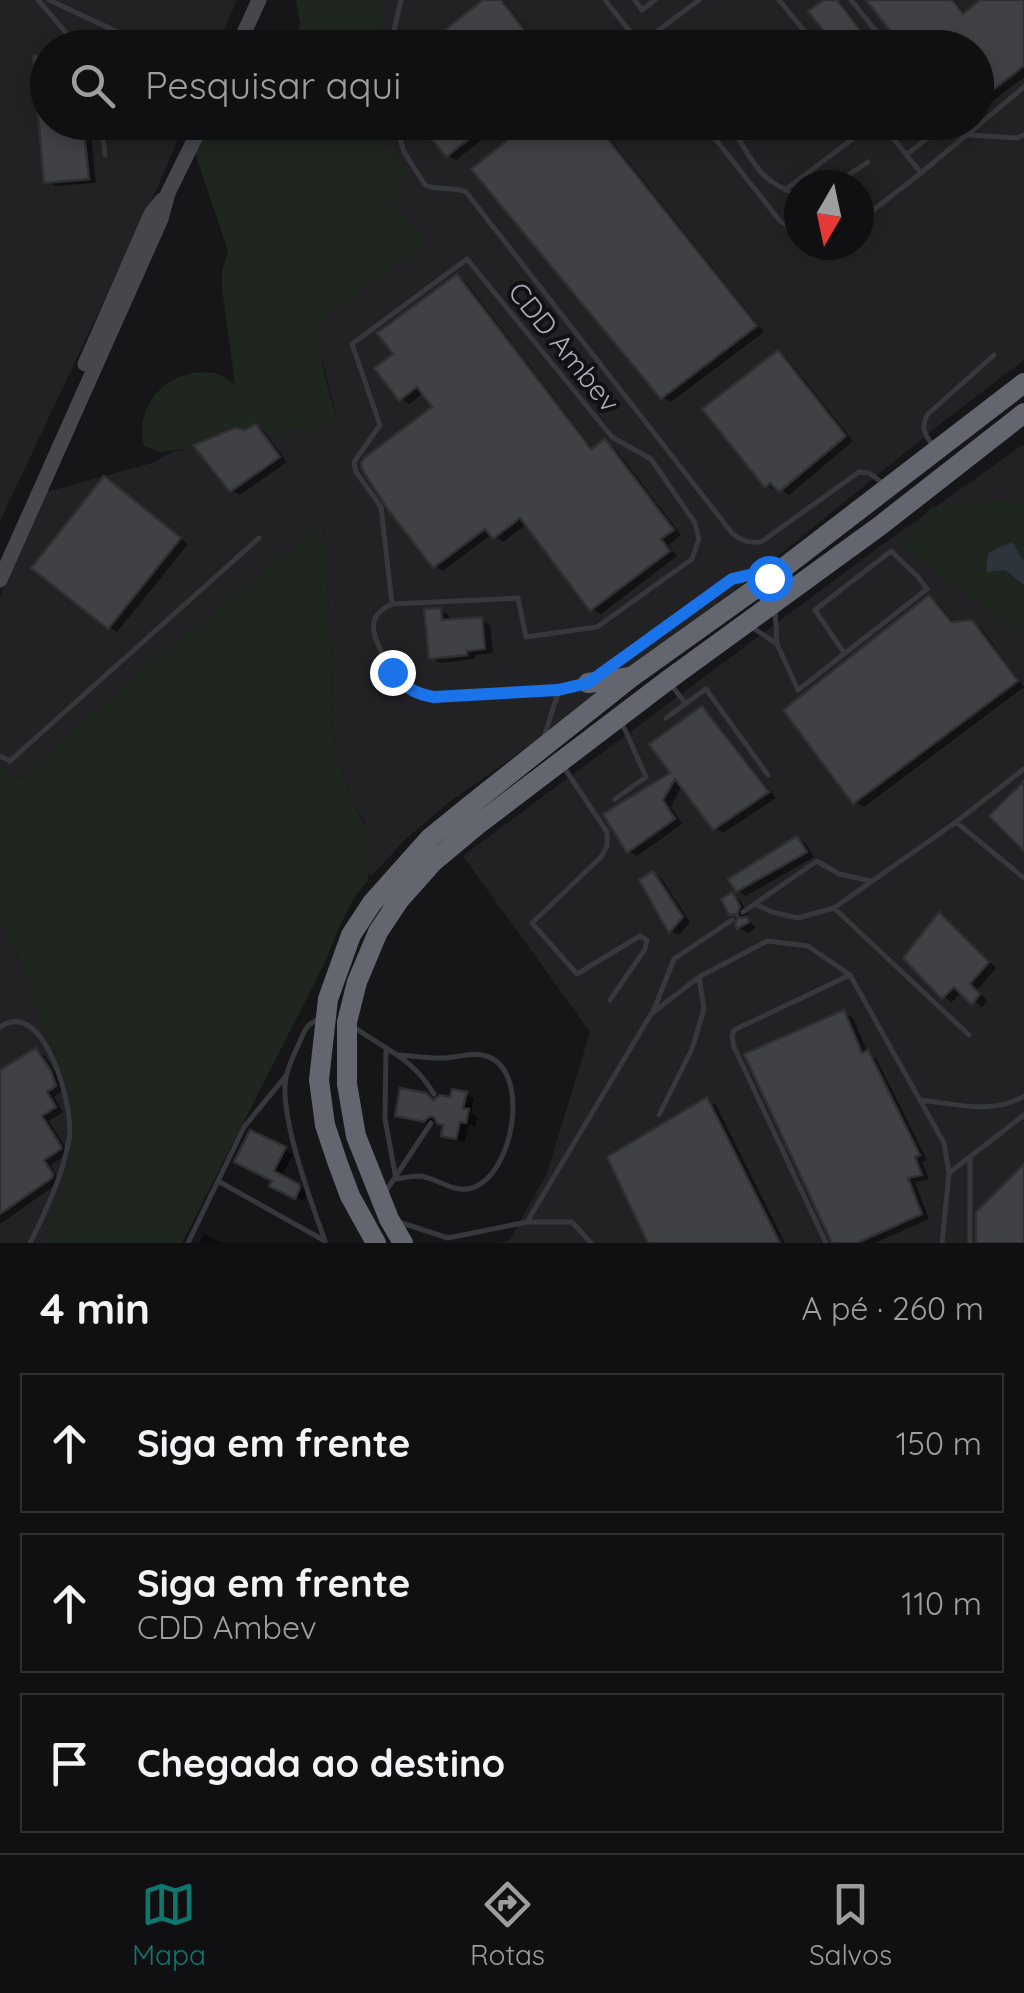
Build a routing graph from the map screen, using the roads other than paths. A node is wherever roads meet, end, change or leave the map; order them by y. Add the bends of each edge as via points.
1 (38, 0) edge
2 (48, 0) edge
3 (259, 0) edge
4 (401, 0) edge
5 (606, 0) edge
6 (635, 0) edge
7 (655, 0) edge
8 (699, 0) edge
9 (779, 0) edge
10 (851, 0) edge
11 (64, 30) edge
12 (113, 30) edge
13 (245, 30) edge
14 (394, 30) edge
15 (629, 30) edge
16 (660, 30) edge
17 (803, 30) edge
18 (876, 30) edge
19 (1024, 86) edge
20 (994, 111) edge
21 (1024, 136) edge
22 (994, 137) edge
23 (104, 140) edge
24 (193, 140) edge
25 (400, 140) edge
26 (716, 140) edge
27 (738, 140) edge
28 (851, 140) edge
29 (894, 140) edge
30 (925, 140) edge
31 (960, 140) edge
32 (105, 155) dead end
33 (906, 155) junction
34 (868, 162) dead end
35 (812, 170) edge
36 (856, 170) edge
37 (921, 174) junction
38 (784, 190) edge
39 (168, 193) junction
40 (874, 210) edge
41 (784, 223) edge
42 (994, 355) dead end
43 (1024, 383) edge
44 (1024, 413) edge
45 (936, 450) junction
46 (887, 487) junction
47 (259, 538) dead end
48 (0, 556) edge
49 (769, 578) junction
50 (0, 580) edge
51 (392, 604) junction
52 (775, 604) junction
53 (747, 624) junction
54 (778, 644) junction
55 (844, 653) junction
56 (633, 676) junction
57 (668, 680) junction
58 (588, 683) junction
59 (558, 690) junction
60 (686, 704) junction
61 (619, 718) junction
62 (666, 718) dead end
63 (538, 752) junction
64 (0, 756) edge
65 (560, 762) junction
66 (1024, 769) edge
67 (768, 775) dead end
68 (615, 798) dead end
69 (956, 822) junction
70 (1024, 878) edge
71 (871, 881) junction
72 (755, 904) junction
73 (834, 908) junction
74 (743, 912) dead end
75 (732, 920) dead end
76 (850, 975) junction
77 (699, 977) junction
78 (610, 1000) dead end
79 (652, 1014) junction
80 (326, 1016) junction
81 (348, 1022) junction
82 (0, 1027) edge
83 (969, 1035) dead end
84 (386, 1048) junction
85 (400, 1055) junction
86 (285, 1077) junction
87 (434, 1094) dead end
88 (1024, 1096) edge
89 (921, 1100) junction
90 (658, 1114) dead end
91 (1024, 1115) edge
92 (432, 1123) dead end
93 (970, 1157) junction
94 (949, 1172) junction
95 (396, 1179) junction
96 (218, 1181) junction
97 (381, 1199) junction
98 (389, 1219) junction
99 (526, 1222) junction
100 (447, 1240) edge
101 (326, 1242) edge
102 (30, 1243) edge
103 (188, 1243) edge
104 (376, 1243) edge
105 (403, 1243) edge
106 (591, 1243) edge
107 (826, 1243) edge
108 (942, 1243) edge
109 (970, 1243) edge

1 - 11 lane
2 - 12 lane
3 - 13 street
4 - 14 lane
5 - 15 lane
6 - 7 lane via 642,10
8 - 16 lane
9 - 17 lane
10 - 18 lane
19 - 20 lane
21 - 22 lane
23 - 32 lane
24 - 39 street
25 - 46 lane via 425,185 466,192 740,540 761,542 859,472
26 - 41 lane
27 - 38 lane via 772,185
28 - 35 lane
29 - 33 lane
30 - 33 lane
31 - 37 lane
33 - 37 lane
34 - 36 lane
37 - 40 lane
39 - 48 street via 151,214
39 - 50 street
42 - 45 lane via 927,415 924,432
43 - 45 highway
44 - 52 highway
45 - 46 highway
46 - 49 highway
47 - 64 lane via 10,760
49 - 56 highway
49 - 58 lane via 732,579
51 - 51 lane, CDD Ambev via 381,507 354,462 380,425 352,344 467,260 612,437 651,460 695,523 697,550 597,627 526,637 518,598
51 - 59 lane, CDD Ambev via 381,609 373,629 392,672 409,690 434,697
52 - 53 highway
52 - 54 lane
53 - 54 lane
53 - 57 highway
54 - 55 lane via 798,690
55 - 55 lane via 928,589 891,551 815,610
56 - 58 highway
56 - 63 highway
57 - 60 lane
57 - 61 highway
58 - 59 lane
59 - 63 lane
60 - 62 lane
60 - 67 lane via 706,690
61 - 65 highway
61 - 68 lane via 646,778
63 - 80 highway via 430,838 372,903 344,950
65 - 78 lane via 607,832 607,846 532,923 577,974 640,936 647,940
65 - 81 highway via 433,862 400,899 362,966
66 - 69 lane
69 - 70 lane
69 - 71 lane
71 - 72 lane via 817,861
71 - 73 lane
72 - 73 lane via 798,918
72 - 74 lane
73 - 83 lane
75 - 79 lane via 674,959
76 - 77 lane via 808,946 767,941
76 - 89 lane
76 - 107 lane via 734,1030 732,1037
77 - 79 lane
77 - 90 lane via 704,1010
79 - 99 lane
80 - 86 lane via 305,1030
80 - 104 highway via 320,1080 325,1125 350,1196
81 - 84 lane
81 - 97 highway via 356,1136
82 - 102 lane via 26,1023 44,1041 71,1121 50,1203
84 - 85 lane
84 - 95 lane via 385,1119
85 - 87 lane
85 - 95 lane via 486,1056 509,1084 512,1120 496,1167 472,1188 419,1176
86 - 96 lane via 244,1127
86 - 101 lane via 299,1162
88 - 89 lane via 984,1107
89 - 94 lane via 944,1143
91 - 93 lane
92 - 95 lane
93 - 94 lane
93 - 109 lane
94 - 108 lane
95 - 97 lane
96 - 101 lane
96 - 103 lane
97 - 98 highway
98 - 100 lane
98 - 105 highway
99 - 100 lane
99 - 106 lane via 572,1222

